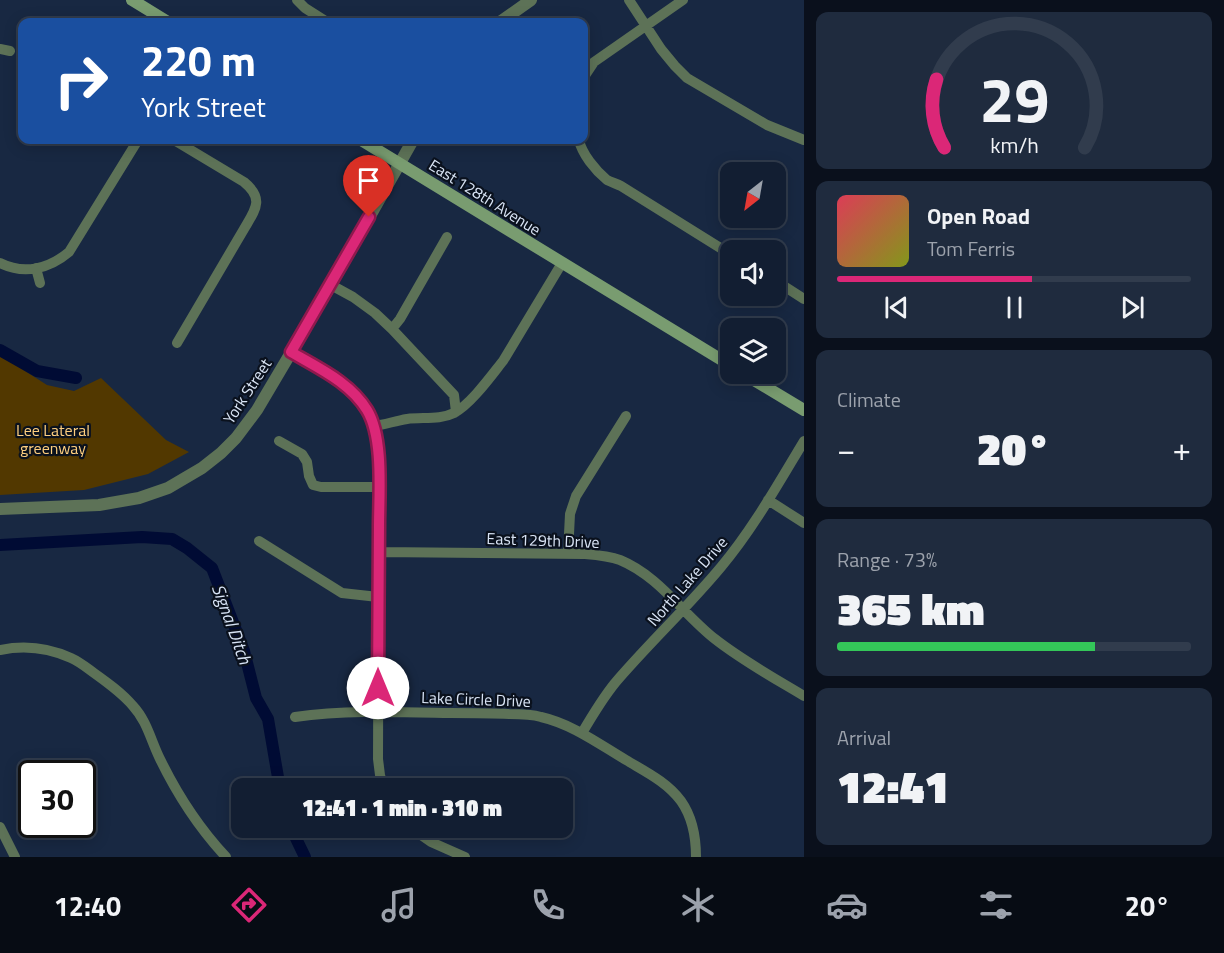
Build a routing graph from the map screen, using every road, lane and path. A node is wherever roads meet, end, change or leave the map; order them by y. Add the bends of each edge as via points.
1 (132, 0) edge
2 (297, 0) edge
3 (531, 0) edge
4 (629, 0) edge
5 (683, 0) edge
6 (161, 18) edge
7 (321, 18) edge
8 (506, 18) edge
9 (646, 27) junction
10 (588, 71) edge
11 (804, 140) edge
12 (136, 144) edge
13 (181, 144) edge
14 (368, 144) edge
15 (411, 144) edge
16 (580, 144) edge
17 (399, 163) junction
18 (447, 237) dead end
19 (720, 248) edge
20 (0, 263) edge
21 (562, 263) junction
22 (36, 268) junction
23 (40, 283) dead end
24 (331, 285) junction
25 (786, 287) edge
26 (804, 299) edge
27 (392, 329) junction
28 (177, 343) dead end
29 (291, 352) junction
30 (720, 359) edge
31 (761, 384) edge
32 (804, 410) edge
33 (456, 412) junction
34 (626, 416) dead end
35 (375, 426) junction
36 (279, 441) dead end
37 (804, 441) edge
38 (379, 487) junction
39 (768, 501) junction
40 (0, 509) edge
41 (804, 523) edge
42 (259, 541) dead end
43 (379, 552) junction
44 (568, 554) junction
45 (378, 597) junction
46 (684, 609) junction
47 (0, 650) edge
48 (804, 696) edge
49 (377, 711) junction
50 (294, 717) dead end
51 (582, 733) junction
52 (381, 778) edge
53 (0, 827) edge
54 (425, 838) edge
55 (15, 857) edge
56 (226, 857) edge
57 (465, 857) edge
58 (696, 857) edge

1 - 6 main road
2 - 7 street
3 - 8 street
4 - 9 street
5 - 9 street
9 - 10 street via 594,62
9 - 11 street via 687,78 767,126
12 - 22 street via 69,252 52,264
13 - 28 street via 260,192 254,211
14 - 17 main road, East 128th Avenue
15 - 17 street, York Street
16 - 19 street via 608,180
17 - 21 main road, East 128th Avenue
17 - 24 street, York Street
18 - 27 street
20 - 22 street via 20,270
21 - 30 main road, East 128th Avenue
21 - 33 street via 503,361
22 - 23 street
24 - 27 street via 353,297
24 - 29 street, York Street
25 - 26 street
27 - 33 street via 454,395
29 - 35 street via 352,390
29 - 40 street, York Street via 236,438 202,468 168,488 111,504
31 - 32 main road
33 - 35 street
34 - 44 street via 576,496 570,514
35 - 38 street
36 - 38 street via 302,454 313,484
37 - 39 street, North Lake Drive
38 - 43 street
39 - 41 street
39 - 46 street, North Lake Drive via 742,540
42 - 45 street via 342,593
43 - 44 street, East 129th Drive
43 - 45 street
44 - 46 street, East 129th Drive via 603,556 632,566
45 - 49 street
46 - 48 street, East 129th Drive via 726,647
46 - 51 street, North Lake Drive via 615,683
47 - 56 street via 48,650 72,659 110,684 134,706 186,804
49 - 50 street, Lake Circle Drive
49 - 51 street, Lake Circle Drive via 529,714
49 - 52 street
51 - 58 street, Lake Circle Drive via 660,780 674,793 693,823
53 - 55 street
54 - 57 street

